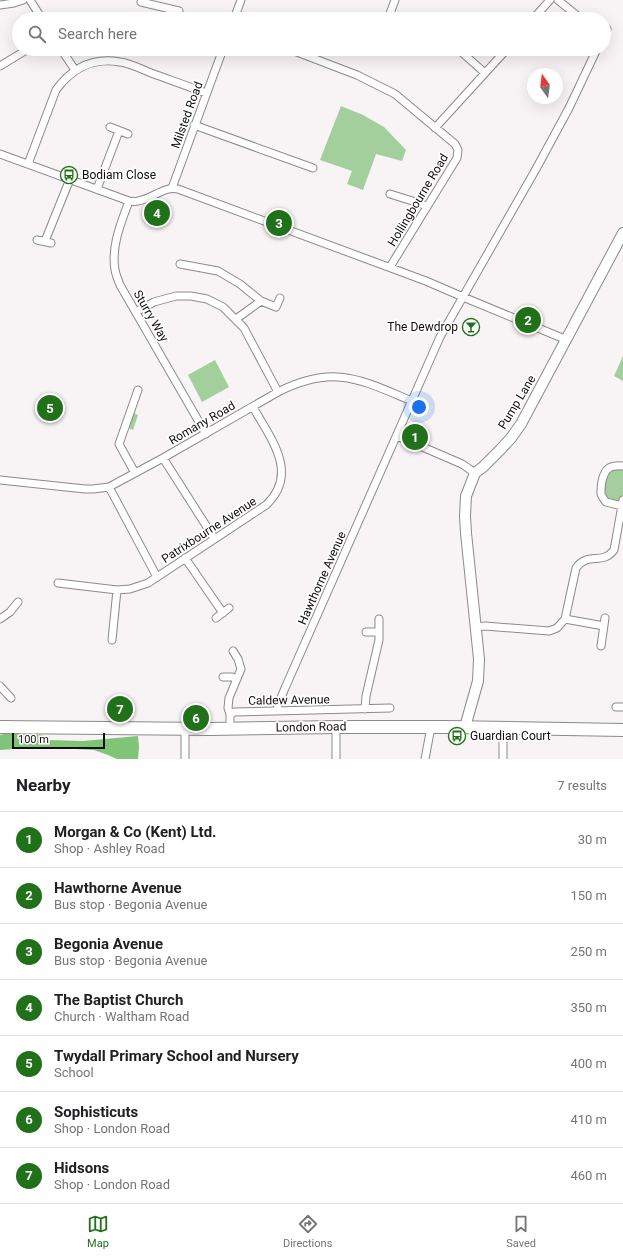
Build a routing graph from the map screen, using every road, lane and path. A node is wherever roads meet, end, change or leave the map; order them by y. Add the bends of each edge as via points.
1 (23, 0) edge
2 (30, 0) edge
3 (240, 0) edge
4 (395, 0) edge
5 (550, 0) edge
6 (558, 0) edge
7 (139, 1) edge
8 (0, 5) edge
9 (179, 11) dead end
10 (38, 12) edge
11 (236, 12) edge
12 (391, 12) edge
13 (539, 12) edge
14 (573, 12) edge
15 (16, 56) edge
16 (66, 56) edge
17 (220, 56) edge
18 (307, 56) edge
19 (466, 56) edge
20 (500, 56) edge
21 (594, 56) edge
22 (0, 66) edge
23 (75, 70) junction
24 (485, 73) junction
25 (206, 93) junction
26 (194, 125) junction
27 (110, 127) dead end
28 (435, 128) junction
29 (119, 131) junction
30 (128, 134) dead end
31 (0, 154) edge
32 (28, 164) junction
33 (313, 168) dead end
34 (70, 179) junction
35 (172, 188) junction
36 (97, 190) junction
37 (390, 194) dead end
38 (129, 201) junction
39 (426, 207) junction
40 (623, 233) edge
41 (37, 240) dead end
42 (180, 264) dead end
43 (390, 267) junction
44 (463, 297) junction
45 (280, 298) dead end
46 (261, 301) junction
47 (136, 312) junction
48 (236, 319) junction
49 (566, 340) junction
50 (138, 390) dead end
51 (278, 392) junction
52 (412, 401) junction
53 (253, 407) junction
54 (206, 434) junction
55 (397, 436) junction
56 (163, 458) junction
57 (623, 466) edge
58 (136, 473) junction
59 (475, 473) junction
60 (0, 480) edge
61 (110, 487) junction
62 (622, 503) edge
63 (214, 538) junction
64 (185, 558) junction
65 (157, 577) junction
66 (58, 583) dead end
67 (117, 590) junction
68 (18, 602) dead end
69 (216, 618) dead end
70 (565, 618) junction
71 (605, 618) dead end
72 (0, 619) edge
73 (379, 619) dead end
74 (604, 626) junction
75 (476, 627) junction
76 (366, 632) dead end
77 (380, 632) junction
78 (112, 640) dead end
79 (601, 646) dead end
80 (233, 651) dead end
81 (223, 677) dead end
82 (237, 679) junction
83 (0, 686) edge
84 (11, 698) dead end
85 (390, 708) dead end
86 (365, 709) junction
87 (277, 711) junction
88 (230, 714) junction
89 (0, 727) edge
90 (336, 727) junction
91 (431, 727) junction
92 (465, 727) junction
93 (503, 728) junction
94 (185, 729) junction
95 (230, 729) junction
96 (623, 730) edge
97 (185, 759) edge
98 (336, 759) edge
99 (425, 759) edge
100 (503, 759) edge

1 - 8 street
2 - 10 street
3 - 11 street
4 - 12 street
5 - 13 street
6 - 14 street
7 - 9 street
15 - 22 street
16 - 23 street
17 - 25 street, Milsted Road
18 - 28 street, Hollingbourne Road via 357,75 395,94
19 - 24 street
20 - 24 street
21 - 44 street, Hawthorne Avenue via 536,169
23 - 25 street via 88,63 104,60 121,62
23 - 32 street via 56,90
24 - 28 street
25 - 26 street, Milsted Road
26 - 33 street
26 - 35 street, Milsted Road
27 - 29 street
28 - 39 street, Hollingbourne Road via 455,144 458,155
29 - 30 street
29 - 36 street
31 - 32 street
32 - 34 street
34 - 36 street
34 - 41 street via 48,242
35 - 38 street via 138,201
35 - 43 street
36 - 38 street
37 - 39 street
38 - 47 street, Sturry Way via 116,241 114,261 120,285
39 - 43 street, Hollingbourne Road
40 - 49 street, Pump Lane
42 - 46 street via 218,271
43 - 44 street
44 - 49 street
44 - 52 street, Hawthorne Avenue via 440,337
45 - 46 street via 276,307
46 - 48 street
47 - 48 street via 166,298 191,296 207,299 223,307
47 - 54 street, Sturry Way
48 - 51 street via 244,328
49 - 59 street, Pump Lane via 517,429
50 - 58 street via 119,444
51 - 52 street, Romany Road via 304,380 339,376 362,380
51 - 53 street, Romany Road
52 - 55 street, Hawthorne Avenue
53 - 54 street, Romany Road
53 - 63 street, Patrixbourne Avenue via 276,448 281,463 281,480 273,498 266,505
54 - 56 street, Romany Road
55 - 59 street via 462,464
55 - 87 street, Hawthorne Avenue
56 - 58 street, Romany Road
56 - 63 street
57 - 62 street via 610,468 605,472 601,485 601,494 606,502
58 - 61 street, Romany Road
59 - 75 street, Pump Lane via 466,496 465,516
60 - 61 street, Romany Road via 85,489
61 - 65 street
62 - 70 street via 614,550 601,558 586,559 579,563
63 - 64 street, Patrixbourne Avenue
64 - 65 street, Patrixbourne Avenue
64 - 69 street via 226,610
65 - 67 street, Patrixbourne Avenue via 148,583
66 - 67 street, Patrixbourne Avenue
67 - 78 street
68 - 72 street
70 - 74 street
70 - 75 street via 557,628 549,631
71 - 74 street
73 - 77 street
74 - 79 street
75 - 92 street, Pump Lane via 478,681
76 - 77 street
77 - 86 street
80 - 82 street via 241,669
81 - 82 street
82 - 88 street via 229,702
83 - 84 street
85 - 86 street, Caldew Avenue
86 - 87 street, Caldew Avenue
87 - 88 street, Caldew Avenue
88 - 95 street
89 - 94 main road, London Road
90 - 91 main road, London Road
90 - 95 main road, London Road
90 - 98 street
91 - 92 main road, London Road
91 - 99 street
92 - 93 main road, London Road
93 - 96 main road, London Road
93 - 100 street
94 - 95 main road, London Road
94 - 97 street

